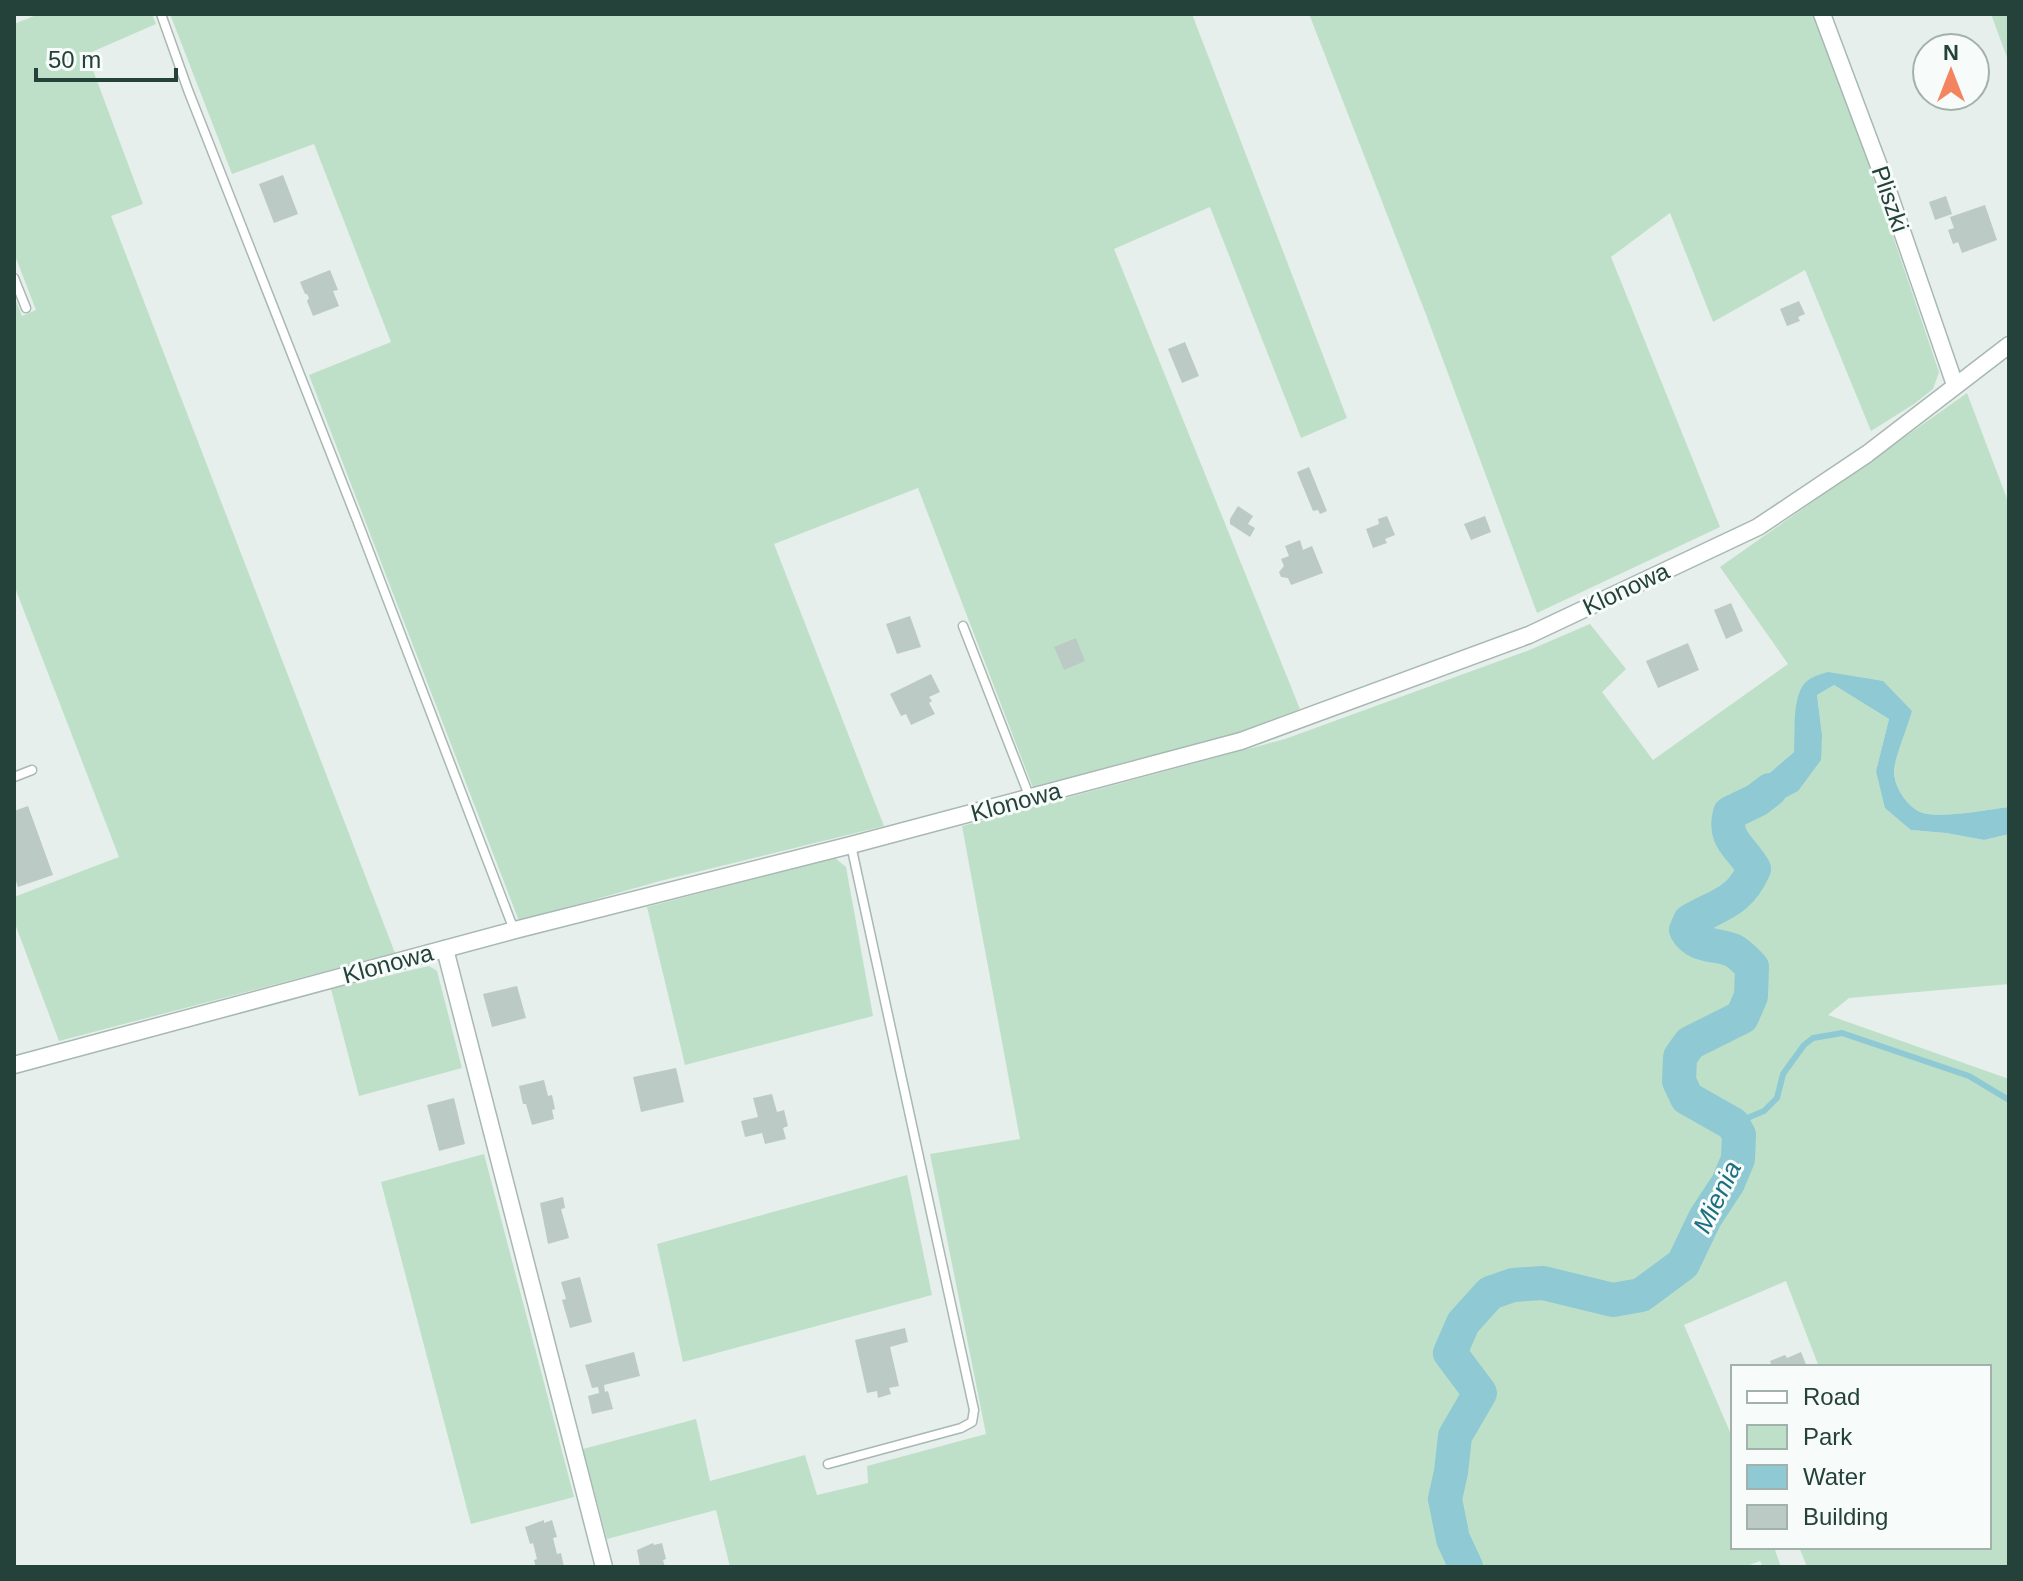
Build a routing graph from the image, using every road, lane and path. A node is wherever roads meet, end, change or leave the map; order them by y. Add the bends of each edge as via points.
1 (161, 14) edge
2 (1822, 14) edge
3 (14, 278) edge
4 (26, 308) dead end
5 (2009, 345) edge
6 (1955, 385) junction
7 (963, 626) dead end
8 (32, 770) dead end
9 (14, 777) edge
10 (1030, 798) junction
11 (851, 845) junction
12 (515, 930) junction
13 (445, 949) junction
14 (14, 1065) edge
15 (828, 1464) dead end
16 (604, 1567) edge

1 - 12 lane
2 - 6 street, Pliszki
3 - 4 lane
5 - 6 street, Klonowa
6 - 10 street, Klonowa via 1867,454 1758,527 1529,635 1241,741
7 - 10 lane
8 - 9 lane
10 - 11 street, Klonowa
11 - 12 street, Klonowa
11 - 15 lane via 974,1410 972,1422 961,1428
12 - 13 street, Klonowa
13 - 14 street, Klonowa
13 - 16 street

